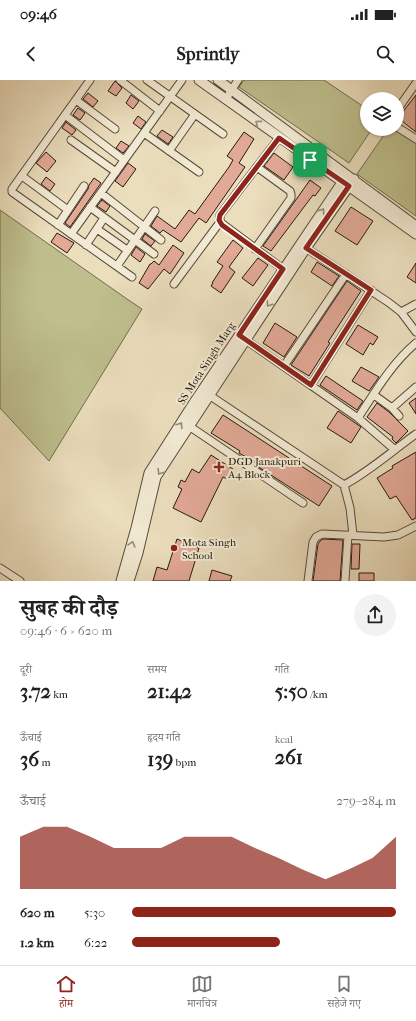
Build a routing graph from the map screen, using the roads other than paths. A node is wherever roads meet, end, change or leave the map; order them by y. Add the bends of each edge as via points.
1 (90, 80) edge
2 (120, 80) edge
3 (147, 80) edge
4 (182, 80) edge
5 (199, 80) edge
6 (218, 80) edge
7 (238, 80) edge
8 (416, 83) edge
9 (232, 90) junction
10 (170, 97) junction
11 (226, 99) junction
12 (76, 100) junction
13 (404, 100) edge
14 (160, 111) junction
15 (195, 114) junction
16 (65, 115) junction
17 (115, 129) dead end
18 (404, 131) edge
19 (144, 133) junction
20 (223, 134) dead end
21 (279, 138) junction
22 (416, 139) edge
23 (71, 140) dead end
24 (170, 151) junction
25 (124, 160) junction
26 (257, 167) junction
27 (116, 172) junction
28 (199, 172) dead end
29 (22, 176) junction
30 (348, 180) junction
31 (84, 186) dead end
32 (101, 193) junction
33 (90, 207) junction
34 (68, 210) junction
35 (155, 211) dead end
36 (104, 218) junction
37 (220, 222) junction
38 (58, 225) junction
39 (144, 226) junction
40 (416, 226) edge
41 (97, 229) junction
42 (71, 234) junction
43 (416, 234) edge
44 (134, 240) junction
45 (161, 240) dead end
46 (86, 245) junction
47 (306, 248) junction
48 (255, 249) junction
49 (127, 250) junction
50 (154, 254) dead end
51 (116, 266) junction
52 (283, 269) junction
53 (346, 274) junction
54 (132, 277) dead end
55 (174, 284) dead end
56 (371, 290) junction
57 (416, 304) edge
58 (401, 312) junction
59 (416, 332) edge
60 (242, 337) junction
61 (416, 343) edge
62 (284, 366) junction
63 (311, 385) junction
64 (416, 386) edge
65 (209, 395) junction
66 (374, 395) junction
67 (392, 408) junction
68 (399, 416) dead end
69 (358, 418) junction
70 (189, 426) junction
71 (416, 434) edge
72 (394, 449) junction
73 (344, 485) junction
74 (303, 503) dead end
75 (416, 526) edge
76 (350, 535) junction
77 (0, 568) edge
78 (20, 581) edge
79 (121, 581) edge
80 (129, 581) edge
81 (308, 581) edge
82 (345, 581) edge

1 - 12 street
2 - 14 street
3 - 10 street
4 - 10 street
5 - 11 street
6 - 9 street
7 - 9 street
8 - 13 street
9 - 11 street
9 - 30 street
10 - 14 street
10 - 15 street
21 -> 11 street
12 - 16 street
12 - 17 street
14 - 19 street
15 - 20 street
15 - 24 street
16 - 25 street
16 - 29 street
18 - 22 street
19 - 24 street
19 - 25 street
21 - 26 street
21 - 30 street
23 - 27 street
24 - 28 street
25 - 27 street
26 - 37 street via 220,215
26 - 48 street via 290,191 291,198
27 - 32 street
29 - 34 street
29 - 38 street via 12,192
30 - 40 street
30 - 43 street
30 - 47 street, SS Mota Singh Marg
52 -> 30 street, SS Mota Singh Marg
31 - 34 street
32 - 33 street
32 - 39 street
33 - 36 street
33 - 42 street
34 - 38 street
35 - 39 street
36 - 41 street
36 - 44 street
37 - 48 street
37 - 55 street
38 - 42 street
39 - 44 street
39 - 45 street
41 - 46 street
41 - 49 street
42 - 46 street
44 - 49 street
44 - 50 street
46 - 51 street
47 - 53 street
47 -> 60 street, SS Mota Singh Marg
48 - 52 street
49 - 51 street
51 - 54 street
52 - 60 street, SS Mota Singh Marg
53 - 56 street
53 - 62 street
56 - 58 street
56 - 63 street
57 - 58 street
58 - 59 street
60 - 62 street
60 - 65 street, SS Mota Singh Marg
79 -> 60 street, SS Mota Singh Marg via 149,473
61 - 66 street via 393,367
62 - 63 street
63 - 69 street
64 - 67 street
65 - 70 street, SS Mota Singh Marg
65 - 73 street
66 - 67 street
66 - 69 street
67 - 68 street
69 - 72 street
70 - 74 street
70 -> 80 street, SS Mota Singh Marg via 156,478
71 - 72 street
72 - 73 street
73 - 76 street via 350,508
75 - 76 street via 398,535 384,537
76 - 81 street via 322,534 316,537 313,542
76 - 82 street
77 - 78 street

